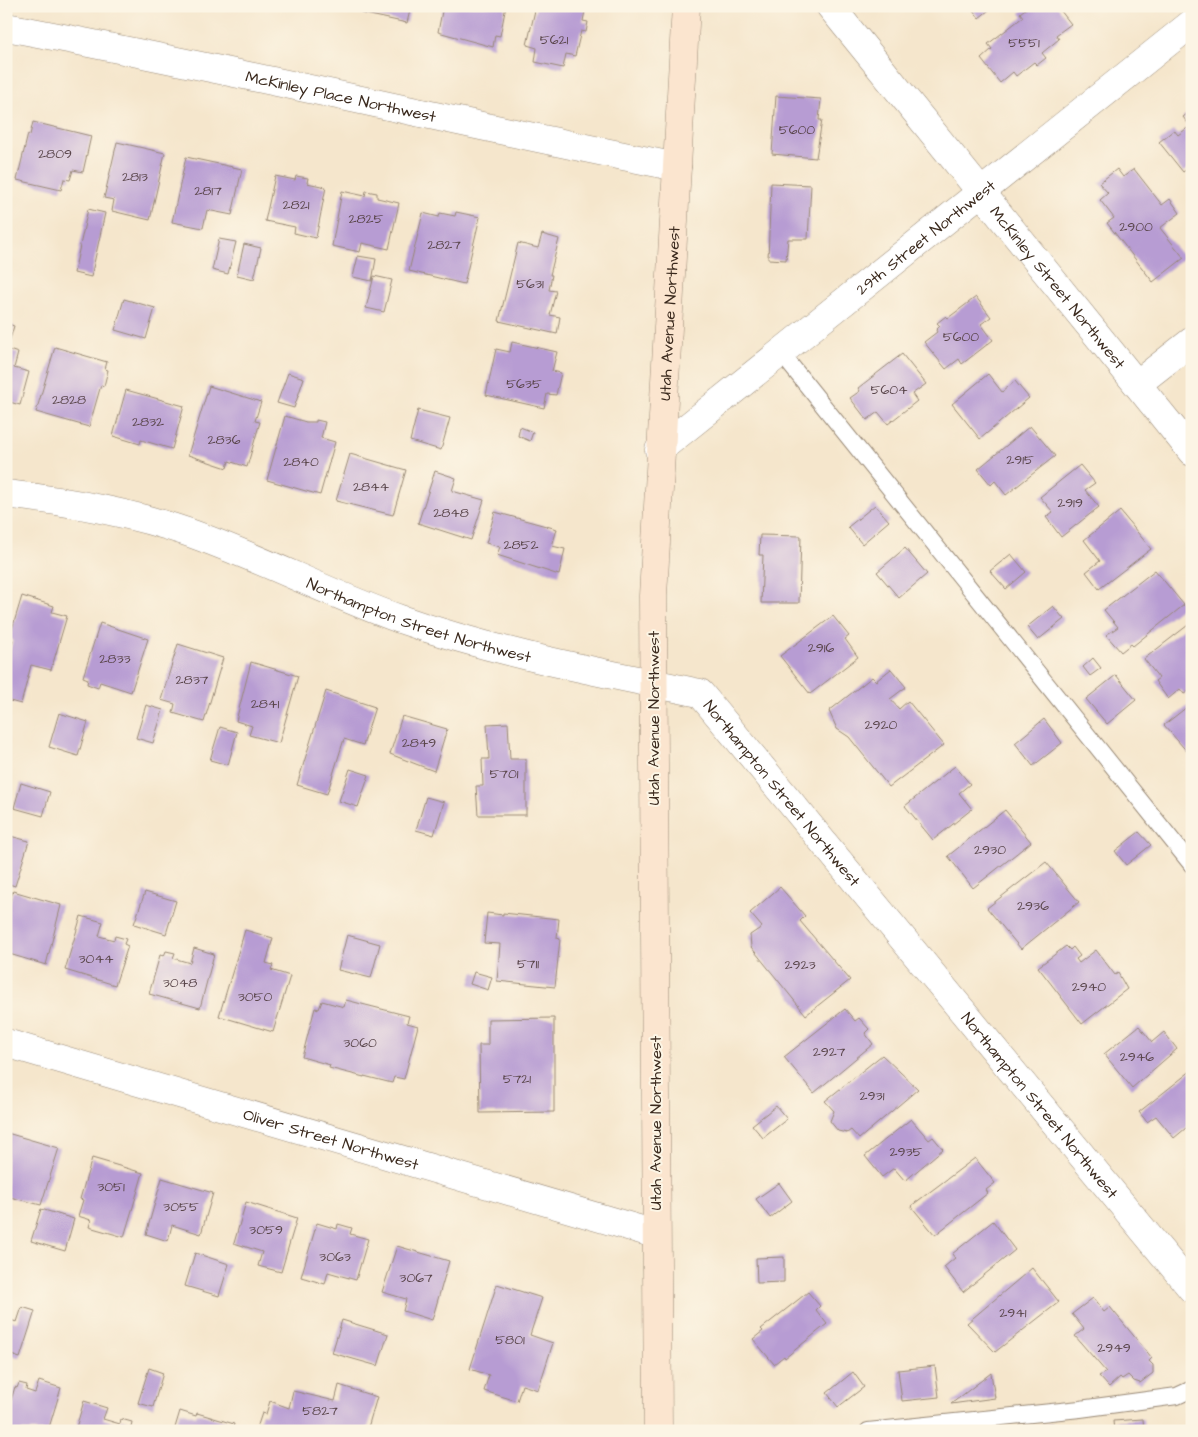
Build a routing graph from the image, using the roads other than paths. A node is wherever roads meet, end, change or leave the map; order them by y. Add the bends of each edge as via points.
1 (686, 6) edge
2 (830, 6) edge
3 (1192, 22) edge
4 (6, 27) edge
5 (677, 167) junction
6 (981, 192) junction
7 (1192, 341) edge
8 (781, 353) junction
9 (1137, 384) junction
10 (659, 450) junction
11 (1192, 452) edge
12 (6, 494) edge
13 (653, 683) junction
14 (1192, 865) edge
15 (6, 1043) edge
16 (655, 1234) junction
17 (1192, 1289) edge
18 (1192, 1389) edge
19 (658, 1431) edge
20 (868, 1431) edge

1 - 5 street, Utah Avenue Northwest
2 - 6 street, McKinley Street Northwest
3 - 6 street, 29th Street Northwest
4 - 5 street, McKinley Place Northwest via 143,52 486,129
5 - 10 street, Utah Avenue Northwest
6 - 8 street, 29th Street Northwest
6 - 9 street, McKinley Street Northwest
7 - 9 street
8 - 10 street, 29th Street Northwest
8 - 14 lane
9 - 11 street, McKinley Street Northwest
10 - 13 street, Utah Avenue Northwest
12 - 13 street, Northampton Street Northwest via 116,512 185,531 400,619 588,670
13 - 16 street, Utah Avenue Northwest
13 - 17 street, Northampton Street Northwest via 700,693
15 - 16 street, Oliver Street Northwest
16 - 19 street, Utah Avenue Northwest
18 - 20 lane via 1177,1396 1080,1409

